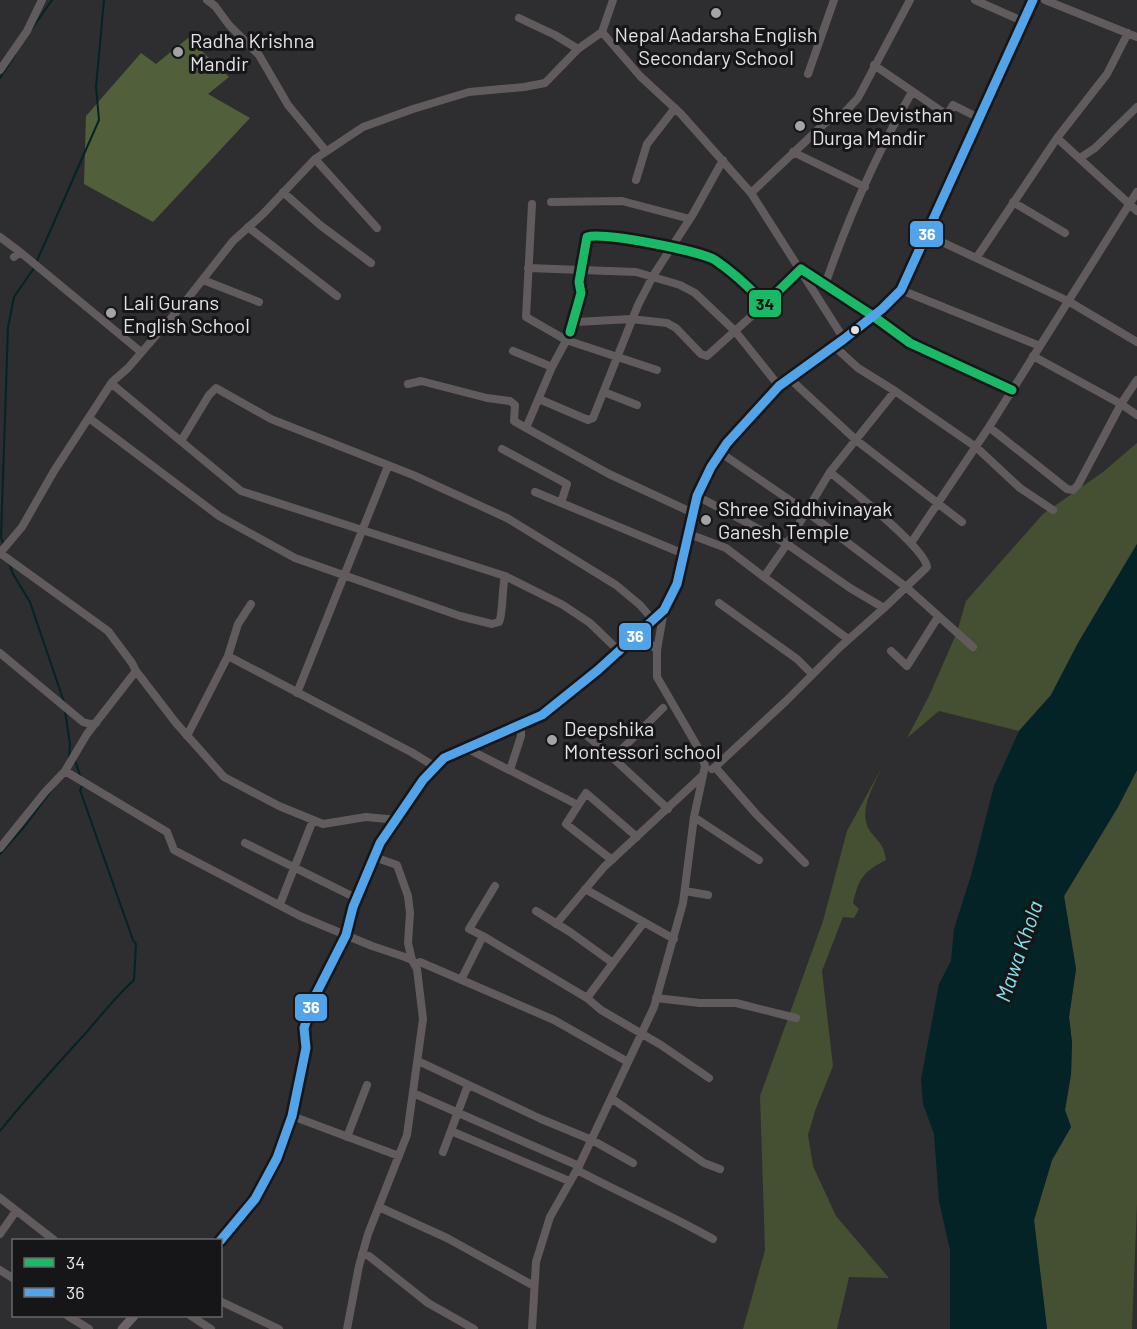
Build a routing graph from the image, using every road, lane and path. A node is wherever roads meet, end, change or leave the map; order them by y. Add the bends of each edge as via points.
1 (42, 0) edge
2 (207, 0) edge
3 (613, 0) edge
4 (834, 0) edge
5 (910, 0) edge
6 (975, 0) edge
7 (1045, 0) edge
8 (1030, 1) edge
9 (519, 18) dead end
10 (1022, 21) junction
11 (602, 32) junction
12 (1128, 33) junction
13 (1137, 37) edge
14 (578, 49) junction
15 (874, 65) junction
16 (0, 70) edge
17 (808, 74) dead end
18 (912, 92) junction
19 (1137, 107) edge
20 (675, 108) junction
21 (979, 118) junction
22 (1057, 138) junction
23 (327, 151) junction
24 (793, 152) junction
25 (1080, 158) junction
26 (315, 159) junction
27 (723, 160) junction
28 (636, 180) dead end
29 (865, 187) junction
30 (283, 192) junction
31 (1137, 192) edge
32 (751, 193) junction
33 (550, 202) dead end
34 (1012, 202) junction
35 (532, 204) dead end
36 (1129, 205) junction
37 (1137, 211) edge
38 (690, 219) junction
39 (248, 227) junction
40 (377, 228) dead end
41 (1065, 233) dead end
42 (927, 235) junction
43 (0, 237) edge
44 (671, 249) junction
45 (977, 257) junction
46 (371, 263) dead end
47 (528, 268) junction
48 (801, 269) junction
49 (580, 270) junction
50 (653, 276) junction
51 (202, 280) junction
52 (825, 285) junction
53 (901, 290) junction
54 (337, 296) dead end
55 (1068, 301) junction
56 (259, 302) dead end
57 (765, 303) junction
58 (873, 316) junction
59 (631, 319) junction
60 (735, 331) junction
61 (570, 332) junction
62 (844, 339) junction
63 (566, 340) junction
64 (1137, 342) edge
65 (834, 346) junction
66 (1040, 346) junction
67 (513, 351) dead end
68 (141, 352) junction
69 (1033, 356) junction
70 (618, 358) junction
71 (552, 367) junction
72 (657, 369) dead end
73 (789, 378) junction
74 (1137, 380) edge
75 (112, 384) junction
76 (408, 384) dead end
77 (779, 386) junction
78 (1012, 390) junction
79 (895, 391) junction
80 (604, 392) junction
81 (539, 399) junction
82 (1121, 404) junction
83 (637, 405) dead end
84 (1137, 415) edge
85 (89, 418) junction
86 (526, 428) junction
87 (989, 428) junction
88 (855, 440) junction
89 (181, 441) junction
90 (976, 447) junction
91 (502, 449) dead end
92 (721, 453) junction
93 (388, 466) junction
94 (830, 472) junction
95 (535, 492) dead end
96 (697, 496) junction
97 (938, 502) junction
98 (561, 504) junction
99 (1053, 510) dead end
100 (807, 512) junction
101 (693, 513) junction
102 (962, 522) dead end
103 (363, 531) junction
104 (689, 534) junction
105 (911, 543) junction
106 (787, 544) junction
107 (0, 553) edge
108 (684, 554) junction
109 (345, 574) junction
110 (505, 576) junction
111 (764, 577) junction
112 (906, 587) junction
113 (719, 603) dead end
114 (251, 604) dead end
115 (884, 608) junction
116 (664, 609) junction
117 (938, 617) junction
118 (653, 620) junction
119 (638, 634) junction
120 (848, 639) junction
121 (973, 647) dead end
122 (657, 650) junction
123 (619, 651) junction
124 (891, 651) dead end
125 (0, 654) edge
126 (228, 656) junction
127 (135, 671) junction
128 (812, 674) junction
129 (297, 693) junction
130 (663, 708) dead end
131 (85, 723) junction
132 (96, 723) junction
133 (521, 724) junction
134 (88, 733) junction
135 (585, 735) dead end
136 (187, 736) junction
137 (464, 747) junction
138 (613, 758) junction
139 (434, 766) junction
140 (715, 767) junction
141 (510, 770) junction
142 (65, 771) junction
143 (703, 775) junction
144 (578, 805) junction
145 (668, 809) junction
146 (694, 817) junction
147 (313, 820) junction
148 (398, 820) junction
149 (637, 837) junction
150 (245, 843) dead end
151 (0, 848) edge
152 (374, 857) junction
153 (612, 860) junction
154 (759, 860) dead end
155 (805, 863) dead end
156 (293, 868) junction
157 (495, 886) dead end
158 (585, 889) junction
159 (685, 891) junction
160 (708, 896) dead end
161 (357, 898) junction
162 (280, 904) junction
163 (536, 912) dead end
164 (644, 922) junction
165 (556, 924) junction
166 (346, 935) junction
167 (483, 936) junction
168 (674, 939) junction
169 (413, 962) junction
170 (613, 963) junction
171 (461, 980) junction
172 (587, 998) junction
173 (656, 999) junction
174 (796, 1018) dead end
175 (641, 1034) junction
176 (418, 1061) junction
177 (628, 1062) junction
178 (709, 1078) dead end
179 (367, 1085) dead end
180 (468, 1085) junction
181 (413, 1093) junction
182 (611, 1098) junction
183 (457, 1113) junction
184 (292, 1116) junction
185 (451, 1131) junction
186 (347, 1137) junction
187 (592, 1140) junction
188 (443, 1152) dead end
189 (399, 1156) junction
190 (633, 1163) dead end
191 (578, 1168) junction
192 (720, 1169) dead end
193 (569, 1181) junction
194 (0, 1198) edge
195 (379, 1207) junction
196 (16, 1211) junction
197 (0, 1234) edge
198 (53, 1239) edge
199 (222, 1239) edge
200 (713, 1239) dead end
201 (362, 1254) junction
202 (534, 1286) junction
203 (222, 1302) edge
204 (70, 1317) edge
205 (133, 1317) edge
206 (193, 1317) edge
207 (89, 1329) edge
208 (122, 1329) edge
209 (211, 1329) edge
210 (279, 1329) edge
211 (347, 1329) edge
212 (474, 1329) edge
213 (532, 1329) edge

1 - 16 street via 27,31
2 - 23 street via 259,55 288,105
3 - 11 street
4 - 17 street
5 - 15 street
6 - 10 street
7 - 12 street
8 - 10 main road
9 - 14 street
10 - 21 main road
11 - 14 street
11 - 20 street via 640,76
12 - 13 street
12 - 22 street via 1107,74
14 - 23 street via 545,83 468,92 363,127
15 - 18 street
15 - 24 street via 858,98 845,112 825,123
18 - 21 street via 947,115 953,105
18 - 29 street
19 - 25 street
20 - 27 street
20 - 28 street via 647,144
21 - 42 main road
22 - 25 street
22 - 34 street
23 - 26 street
24 - 29 street
24 - 32 street
25 - 36 street
26 - 30 street
26 - 40 street
27 - 32 street
27 - 38 street
29 - 52 street
30 - 39 street
30 - 46 street
31 - 36 street
32 - 48 street
33 - 38 street via 622,201
34 - 41 street
34 - 45 street
35 - 47 street
36 - 37 street
36 - 55 street
38 - 44 street
39 - 51 street
39 - 54 street
42 - 45 street
42 - 53 main road
43 - 68 street
44 - 49 street via 633,239 590,236
44 - 50 street
44 - 57 street via 713,259
45 - 55 street
47 - 49 street
47 - 63 street via 526,316
48 - 52 street
48 - 57 street
48 - 62 street
49 - 50 street
49 - 61 street via 581,293
50 - 59 street
50 - 60 street via 695,293
51 - 56 street
51 - 68 street
52 - 58 street
53 - 58 main road
53 - 66 street
55 - 64 street
55 - 66 street
57 - 60 street
58 - 62 main road
58 - 78 street via 910,343
59 - 60 street via 667,323 704,356
59 - 61 street via 580,320
59 - 70 street
60 - 77 street
61 - 63 street
62 - 65 main road
63 - 70 street
63 - 71 street
65 - 73 main road
65 - 79 street via 858,368
66 - 69 street
67 - 71 street
68 - 75 street
69 - 78 street
69 - 82 street
70 - 72 street
70 - 80 street
71 - 81 street
73 - 77 main road
73 - 88 street
74 - 82 street
75 - 85 street
75 - 89 street
76 - 86 street via 421,381 510,401 515,405 514,421
77 - 92 main road
78 - 87 street
79 - 88 street
79 - 90 street
80 - 81 street via 591,420
80 - 83 street
81 - 86 street
82 - 84 street
82 - 87 street via 1073,490
85 - 107 street via 22,527
85 - 109 street via 219,516 295,558
86 - 101 street via 609,474
87 - 90 street
88 - 94 street
88 - 97 street
89 - 93 street via 216,388 272,419
89 - 103 street via 241,491
90 - 97 street
90 - 99 street via 1020,488
91 - 98 street via 567,484
92 - 96 main road
92 - 100 street
93 - 103 street
93 - 118 street via 507,518 542,538 616,585
94 - 100 street
94 - 105 street
95 - 98 street
96 - 101 main road
96 - 106 street
97 - 102 street
97 - 105 street
98 - 108 street
100 - 106 street
100 - 112 street
101 - 104 main road
103 - 109 street
103 - 110 street
104 - 108 main road
104 - 111 street via 726,548
105 - 112 street via 927,565
106 - 111 street
106 - 115 street
107 - 127 street via 108,631
108 - 116 main road via 677,584
109 - 110 street via 492,624 501,618
109 - 129 street
110 - 123 street via 590,622
111 - 120 street
112 - 115 street
112 - 117 street
113 - 128 street
114 - 126 street via 238,624
115 - 120 street
116 - 118 main road
116 - 122 street
117 - 121 street
117 - 124 street via 907,666
118 - 119 main road
119 - 122 street
119 - 123 main road
120 - 128 street
122 - 143 street via 657,677 700,751 705,766
123 - 133 main road via 542,715
125 - 131 street
126 - 129 street
126 - 136 street
127 - 132 street
127 - 136 street
128 - 140 street
129 - 139 street
130 - 138 street
131 - 132 street
131 - 134 street
132 - 134 street
133 - 137 main road
133 - 141 street
134 - 142 street
135 - 138 street
136 - 147 street via 224,777
137 - 139 main road
137 - 141 street
138 - 145 street
139 - 148 main road
140 - 143 street
140 - 155 street
141 - 144 street
142 - 151 street
142 - 162 street via 167,832 174,850
143 - 145 street
143 - 146 street
144 - 149 street via 586,793
144 - 153 street via 566,824
145 - 149 street
146 - 154 street
146 - 159 street
147 - 148 street via 323,824 366,817
147 - 156 street
148 - 152 main road
149 - 153 street
150 - 156 street
152 - 161 main road
152 - 169 street via 397,865 402,876 410,913 408,943
153 - 158 street
156 - 161 street
156 - 162 street
157 - 167 street via 469,929
158 - 164 street
158 - 165 street
159 - 160 street
159 - 168 street
161 - 166 main road
162 - 166 street
163 - 165 street
164 - 168 street
164 - 170 street
165 - 170 street
166 - 169 street
166 - 184 main road via 304,1028 306,1048
167 - 171 street
167 - 172 street
168 - 173 street
169 - 171 street
169 - 176 street via 423,1019
170 - 172 street
171 - 177 street via 554,1020
172 - 175 street
173 - 174 street via 700,1004 736,1002
173 - 175 street
175 - 177 street
175 - 178 street
176 - 180 street
176 - 181 street
177 - 182 street
179 - 186 street
180 - 183 street
180 - 187 street
181 - 183 street
181 - 189 street via 407,1135
182 - 187 street
182 - 192 street via 704,1163
183 - 185 street
183 - 191 street
184 - 186 street
184 - 199 main road via 269,1176 252,1204
185 - 188 street
185 - 193 street
186 - 189 street
187 - 190 street
187 - 191 street
189 - 195 street
191 - 193 street
191 - 200 street via 624,1196
193 - 202 street via 550,1217 536,1262
194 - 196 street
195 - 201 street
195 - 202 street via 447,1238
196 - 197 street
196 - 198 street
201 - 211 street
201 - 212 street via 428,1303
202 - 213 street
203 - 210 street
204 - 207 street
205 - 208 main road
206 - 209 street

